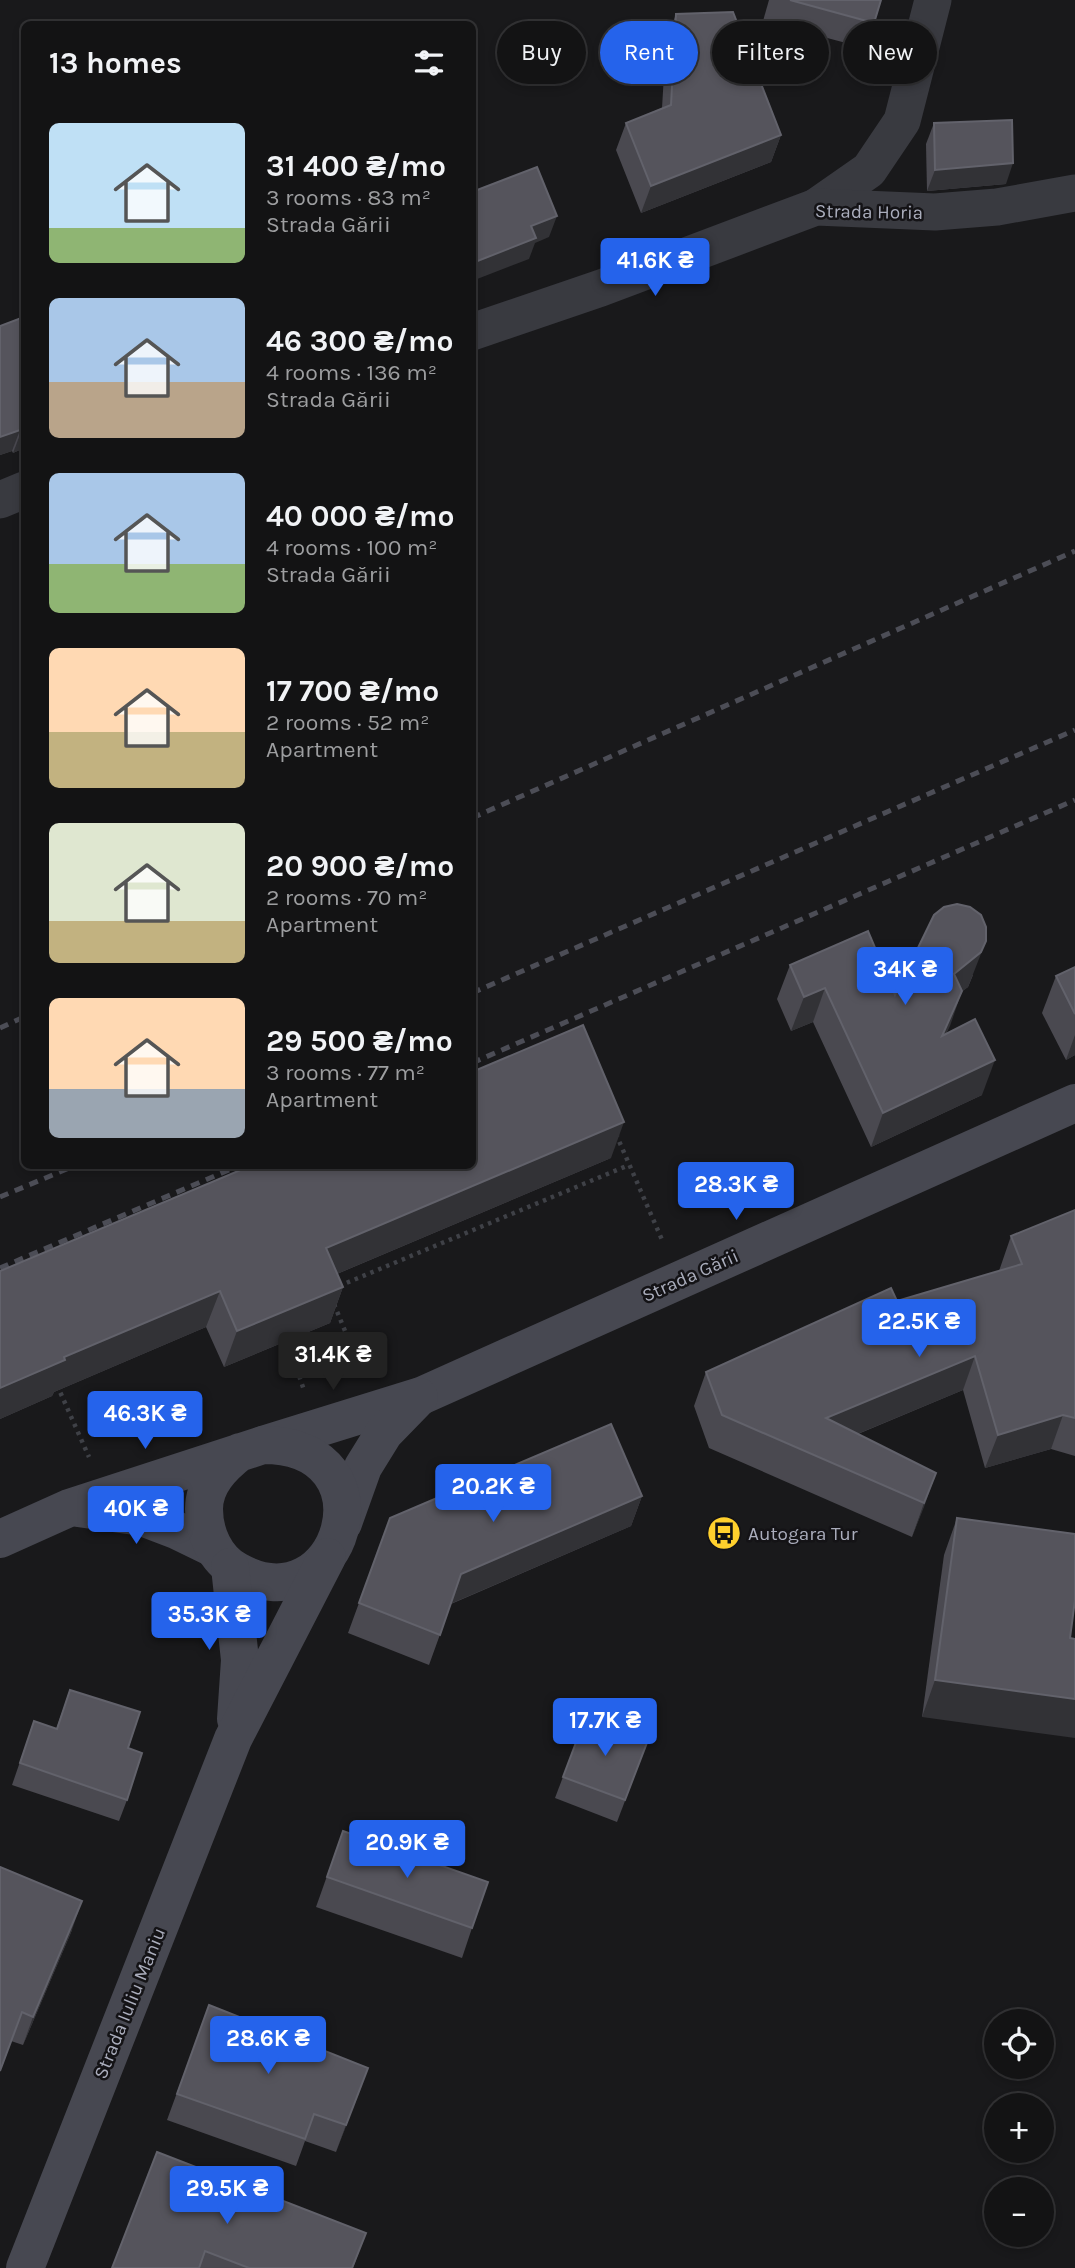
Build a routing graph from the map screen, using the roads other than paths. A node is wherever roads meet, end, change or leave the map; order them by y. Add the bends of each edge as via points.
1 (933, 0) edge
2 (1075, 193) edge
3 (816, 206) junction
4 (476, 331) edge
5 (21, 491) edge
6 (0, 500) edge
7 (1075, 1104) edge
8 (421, 1396) junction
9 (251, 1448) junction
10 (69, 1507) junction
11 (0, 1539) edge
12 (335, 1541) junction
13 (222, 1558) junction
14 (233, 1739) junction
15 (25, 2268) edge

1 - 3 street via 902,121 869,170
2 - 3 street, Strada Horia via 935,212
3 - 4 street, Strada Horia
5 - 6 street
7 - 8 street, Strada Gării
8 - 9 street, Strada Gării
8 - 12 street, Strada Gării via 384,1433 363,1467
9 - 10 street, Strada Gării
9 - 12 street via 284,1445 305,1451 323,1465 342,1503
9 - 13 street via 222,1466 204,1505 205,1527
10 - 11 street, Strada Gării
10 - 13 street via 142,1517 176,1530
12 - 13 street via 311,1572 291,1580 249,1578
12 - 14 street, Strada Iuliu Maniu
13 - 14 street, Strada Iuliu Maniu via 240,1660
14 - 15 street, Strada Iuliu Maniu

